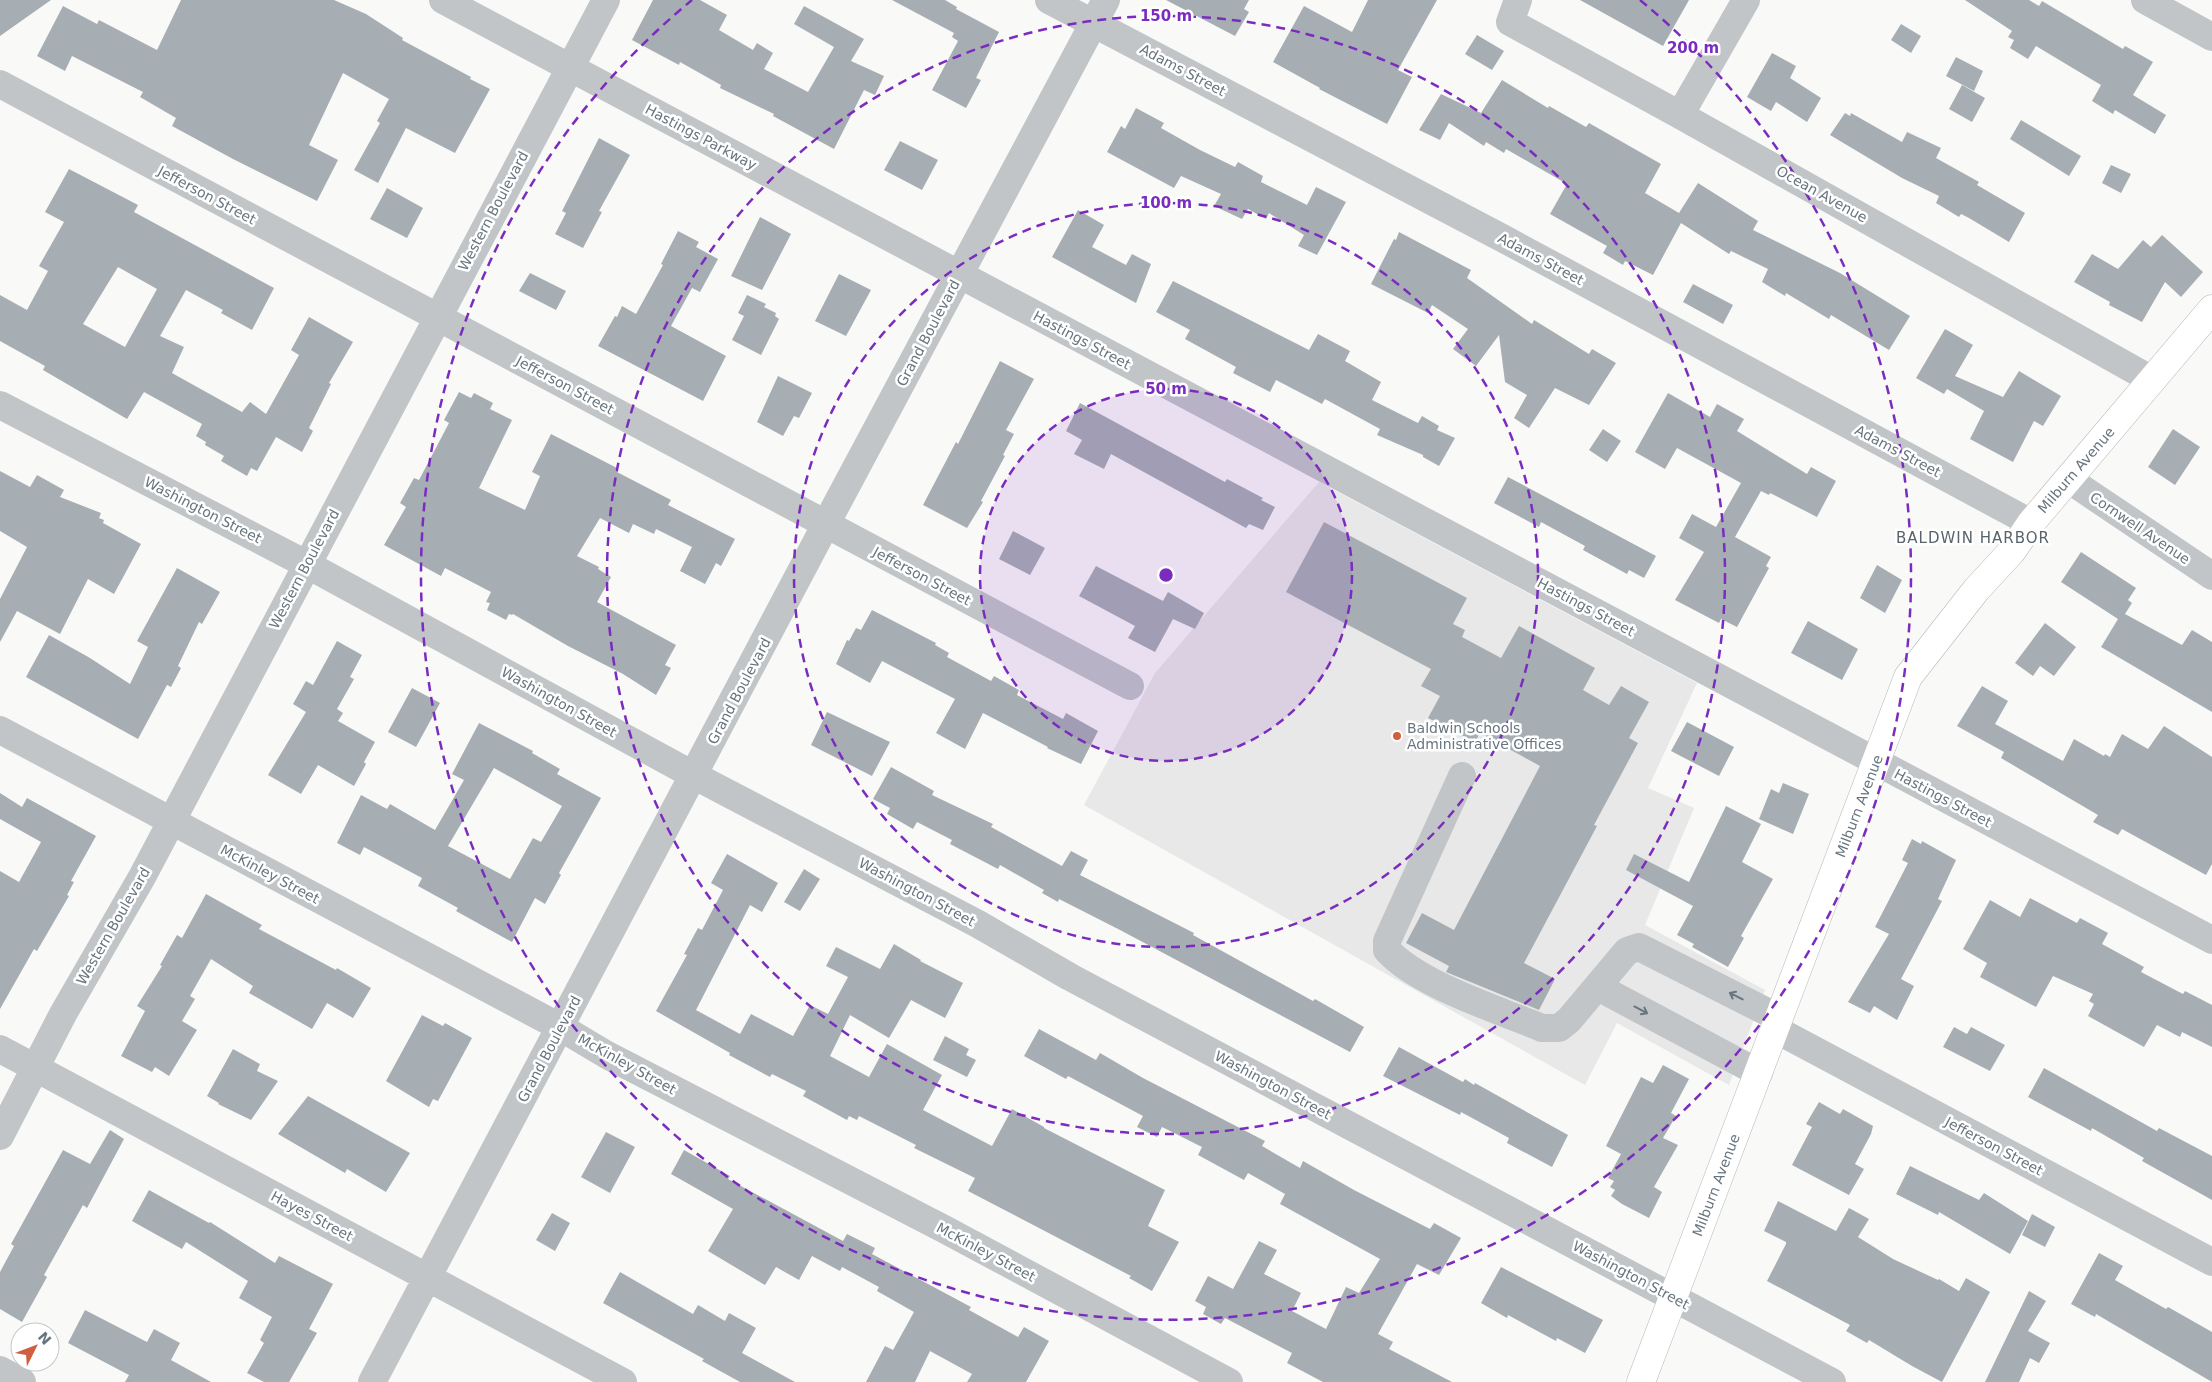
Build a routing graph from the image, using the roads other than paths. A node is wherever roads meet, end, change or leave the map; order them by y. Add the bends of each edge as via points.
1 (443, 0) edge
2 (606, 0) edge
3 (1050, 0) edge
4 (1518, 0) edge
5 (1746, 0) edge
6 (2145, 0) edge
7 (1100, 12) edge
8 (2212, 37) edge
9 (570, 67) junction
10 (0, 84) edge
11 (1680, 115) junction
12 (960, 274) junction
13 (2212, 309) edge
14 (437, 317) junction
15 (2152, 380) junction
16 (0, 405) edge
17 (2068, 479) junction
18 (2030, 522) junction
19 (826, 524) junction
20 (306, 564) junction
21 (2212, 576) edge
22 (1130, 686) dead end
23 (0, 730) edge
24 (1875, 762) junction
25 (695, 776) junction
26 (1462, 776) dead end
27 (170, 821) junction
28 (2212, 940) edge
29 (1598, 986) junction
30 (1777, 1024) junction
31 (560, 1027) junction
32 (0, 1050) edge
33 (36, 1069) junction
34 (1759, 1073) junction
35 (0, 1136) edge
36 (2212, 1262) edge
37 (428, 1278) junction
38 (1673, 1297) junction
39 (0, 1370) edge
40 (22, 1382) edge
41 (372, 1382) edge
42 (624, 1382) edge
43 (1229, 1382) edge
44 (1641, 1382) edge
45 (1832, 1382) edge

1 - 9 street, Hastings Parkway
2 - 9 street, Western Boulevard
3 - 7 street, Adams Street
4 - 11 street, Ocean Avenue via 1510,22
5 - 11 street
6 - 8 street
7 - 12 street, Grand Boulevard
7 - 18 street, Adams Street via 1513,244
9 - 12 street, Hastings Parkway
9 - 14 street, Western Boulevard
10 - 14 street, Jefferson Street
11 - 15 street, Ocean Avenue
12 - 19 street, Grand Boulevard
12 - 24 street, Hastings Street
13 - 15 main road, Milburn Avenue
14 - 19 street, Jefferson Street
14 - 20 street, Western Boulevard
15 - 17 main road, Milburn Avenue
16 - 20 street, Washington Street
17 - 18 main road, Milburn Avenue
17 - 21 street, Cornwell Avenue
18 - 24 main road, Milburn Avenue via 2012,551 1976,590 1908,677
19 - 22 street, Jefferson Street
19 - 25 street, Grand Boulevard
20 - 25 street, Washington Street
20 - 27 street, Western Boulevard
23 - 27 street, McKinley Street
24 - 28 street, Hastings Street
24 - 30 main road, Milburn Avenue
25 - 31 street, Grand Boulevard
25 - 38 street, Washington Street
26 - 29 street via 1391,930 1387,950 1432,982 1542,1028 1559,1028
27 - 31 street, McKinley Street
27 - 33 street, Western Boulevard
30 -> 29 street, Jefferson Street via 1639,947 1627,951
29 -> 34 street
30 - 34 main road, Milburn Avenue
30 - 36 street, Jefferson Street
31 - 37 street, Grand Boulevard
31 - 43 street, McKinley Street via 607,1055 935,1224
32 - 33 street, Hayes Street
33 - 35 street, Western Boulevard
33 - 37 street, Hayes Street
34 - 38 main road, Milburn Avenue
37 - 41 street, Grand Boulevard
37 - 42 street, Hayes Street
38 - 44 main road, Milburn Avenue
38 - 45 street, Washington Street
39 - 40 street

